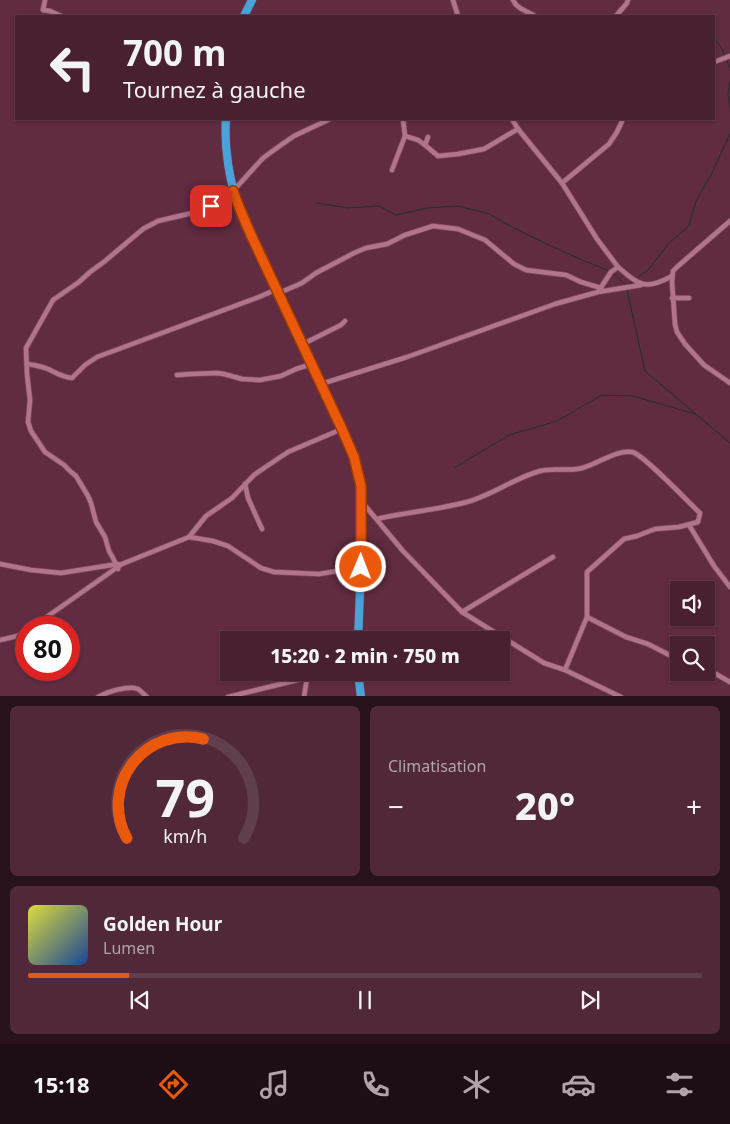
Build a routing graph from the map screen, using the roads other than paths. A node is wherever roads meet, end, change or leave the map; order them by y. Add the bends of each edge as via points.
1 (45, 0) edge
2 (252, 0) edge
3 (453, 0) edge
4 (513, 0) edge
5 (628, 0) edge
6 (58, 15) edge
7 (244, 15) edge
8 (458, 15) edge
9 (532, 15) edge
10 (617, 15) edge
11 (226, 120) edge
12 (328, 120) edge
13 (404, 120) edge
14 (513, 120) edge
15 (623, 120) edge
16 (518, 129) junction
17 (405, 136) junction
18 (428, 137) dead end
19 (425, 145) junction
20 (392, 170) dead end
21 (562, 183) junction
22 (233, 191) junction
23 (730, 221) edge
24 (618, 267) junction
25 (672, 276) junction
26 (643, 285) junction
27 (599, 290) junction
28 (278, 291) junction
29 (672, 298) junction
30 (689, 298) dead end
31 (344, 320) dead end
32 (303, 344) junction
33 (27, 364) junction
34 (312, 364) junction
35 (177, 375) dead end
36 (730, 383) edge
37 (321, 384) junction
38 (342, 429) junction
39 (245, 484) junction
40 (361, 501) junction
41 (377, 519) junction
42 (689, 525) junction
43 (262, 529) dead end
44 (189, 537) junction
45 (553, 557) dead end
46 (0, 564) edge
47 (117, 566) junction
48 (361, 567) junction
49 (730, 587) edge
50 (462, 612) junction
51 (47, 616) edge
52 (587, 617) junction
53 (358, 631) edge
54 (15, 636) edge
55 (0, 640) edge
56 (670, 655) edge
57 (565, 670) junction
58 (715, 674) edge
59 (293, 681) edge
60 (306, 681) edge
61 (359, 681) edge
62 (730, 682) edge
63 (253, 690) junction
64 (98, 696) edge
65 (147, 696) edge
66 (228, 696) edge
67 (254, 696) edge
68 (304, 696) edge
69 (361, 696) edge
70 (621, 696) edge

1 - 6 street via 43,10
2 - 7 highway
3 - 8 street
4 - 9 street via 514,4
5 - 10 street
11 - 22 highway via 225,137
12 - 22 street via 276,148
13 - 17 street
14 - 16 street
15 - 21 street via 609,144
16 - 19 street via 484,149 458,154 438,156
16 - 21 street
17 - 19 street
17 - 20 street
18 - 19 street
21 - 24 street via 596,239
22 - 28 highway
22 - 33 street via 201,211 158,221 143,229 53,300 26,348
23 - 25 street via 683,260
24 - 26 street
24 - 27 street
25 - 26 street
25 - 29 street
26 - 27 street
27 - 28 street via 566,275 526,270 485,240 458,229 433,226 354,253 296,286
27 - 37 street
28 - 32 highway
28 - 33 street via 104,354 72,378
29 - 30 street
29 - 36 street via 680,338 704,365
31 - 32 street via 341,325
32 - 34 highway
33 - 47 street via 28,422 32,431 45,452 76,476 92,502 96,522
34 - 35 street via 260,380 217,373
34 - 37 highway
37 - 38 highway
38 - 39 street via 288,452
38 - 40 highway via 358,472
39 - 43 street
39 - 44 street via 232,498 206,516
40 - 41 street
40 - 48 highway
41 - 42 street via 469,501 541,470 580,469 623,452 634,452 700,513 698,522
41 - 50 street
42 - 49 street
42 - 52 street via 655,529 624,539 587,572
44 - 47 street
44 - 48 street via 228,546 261,568 274,572 319,574
45 - 50 street
46 - 47 street via 60,573
47 - 51 street
48 - 53 highway
50 - 57 street via 544,663
52 - 56 street
52 - 57 street
54 - 55 street
57 - 70 street
58 - 62 street
59 - 63 street
60 - 68 street
61 - 69 highway
63 - 66 street
63 - 67 street
64 - 65 street via 129,688 138,689

